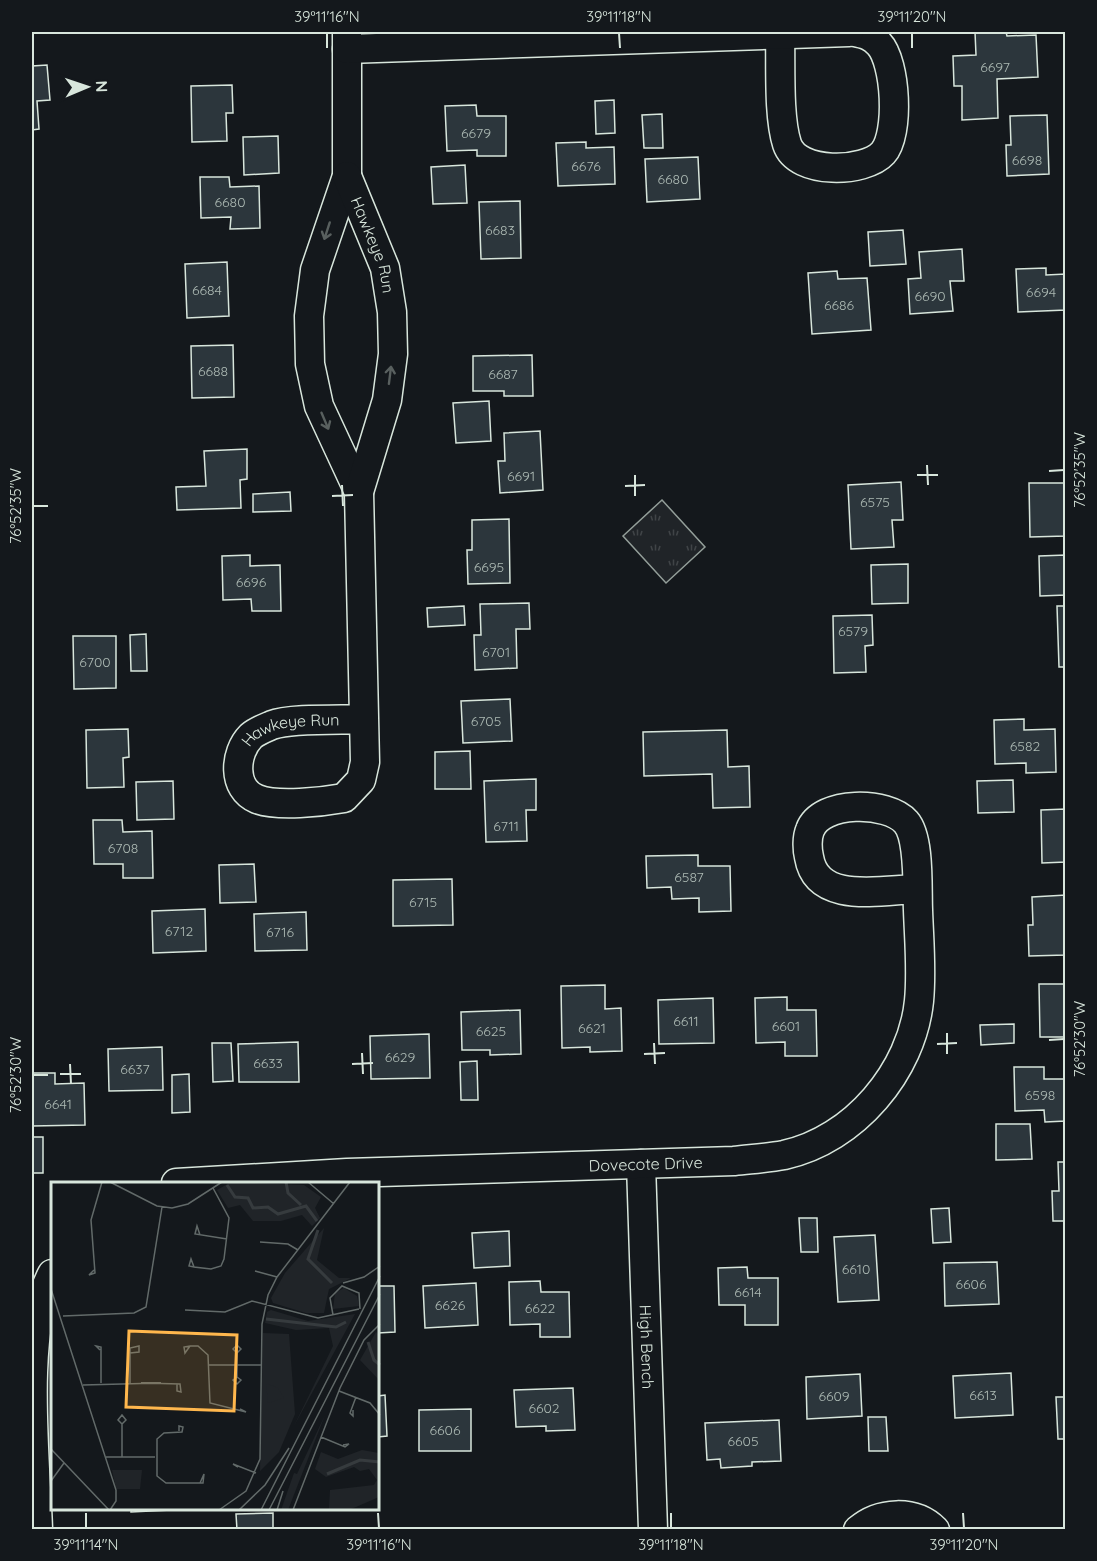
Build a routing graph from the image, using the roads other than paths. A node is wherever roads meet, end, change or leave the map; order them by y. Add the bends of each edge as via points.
1 (849, 32) edge
2 (855, 32) edge
3 (780, 34) junction
4 (347, 40) edge
5 (347, 176) junction
6 (359, 492) junction
7 (364, 719) junction
8 (917, 889) dead end
9 (641, 1164) junction
10 (193, 1182) edge
11 (51, 1277) edge
12 (38, 1530) edge
13 (653, 1530) edge
14 (858, 1530) edge
15 (935, 1530) edge

1 - 3 street
2 - 3 street via 868,35 887,58 894,128 890,143 869,163 816,167 794,156 787,146
3 - 4 street
4 - 5 street, Hawkeye Run
6 -> 5 street, Hawkeye Run via 387,400 393,354 392,312 385,268
5 -> 6 street, Hawkeye Run via 315,270 309,316 310,364 319,406
6 - 7 street, Hawkeye Run
7 - 7 street, Hawkeye Run via 365,762 361,780 344,798 274,803 245,792 239,780 242,748 261,730 275,723
8 - 9 street, Dovecote Drive via 919,1002 912,1038 876,1100 850,1123 786,1154 734,1161
9 - 10 street, Dovecote Drive
9 - 13 street, High Bench
11 - 12 street via 39,1312 34,1349
14 - 15 street via 874,1519 891,1515 911,1516

